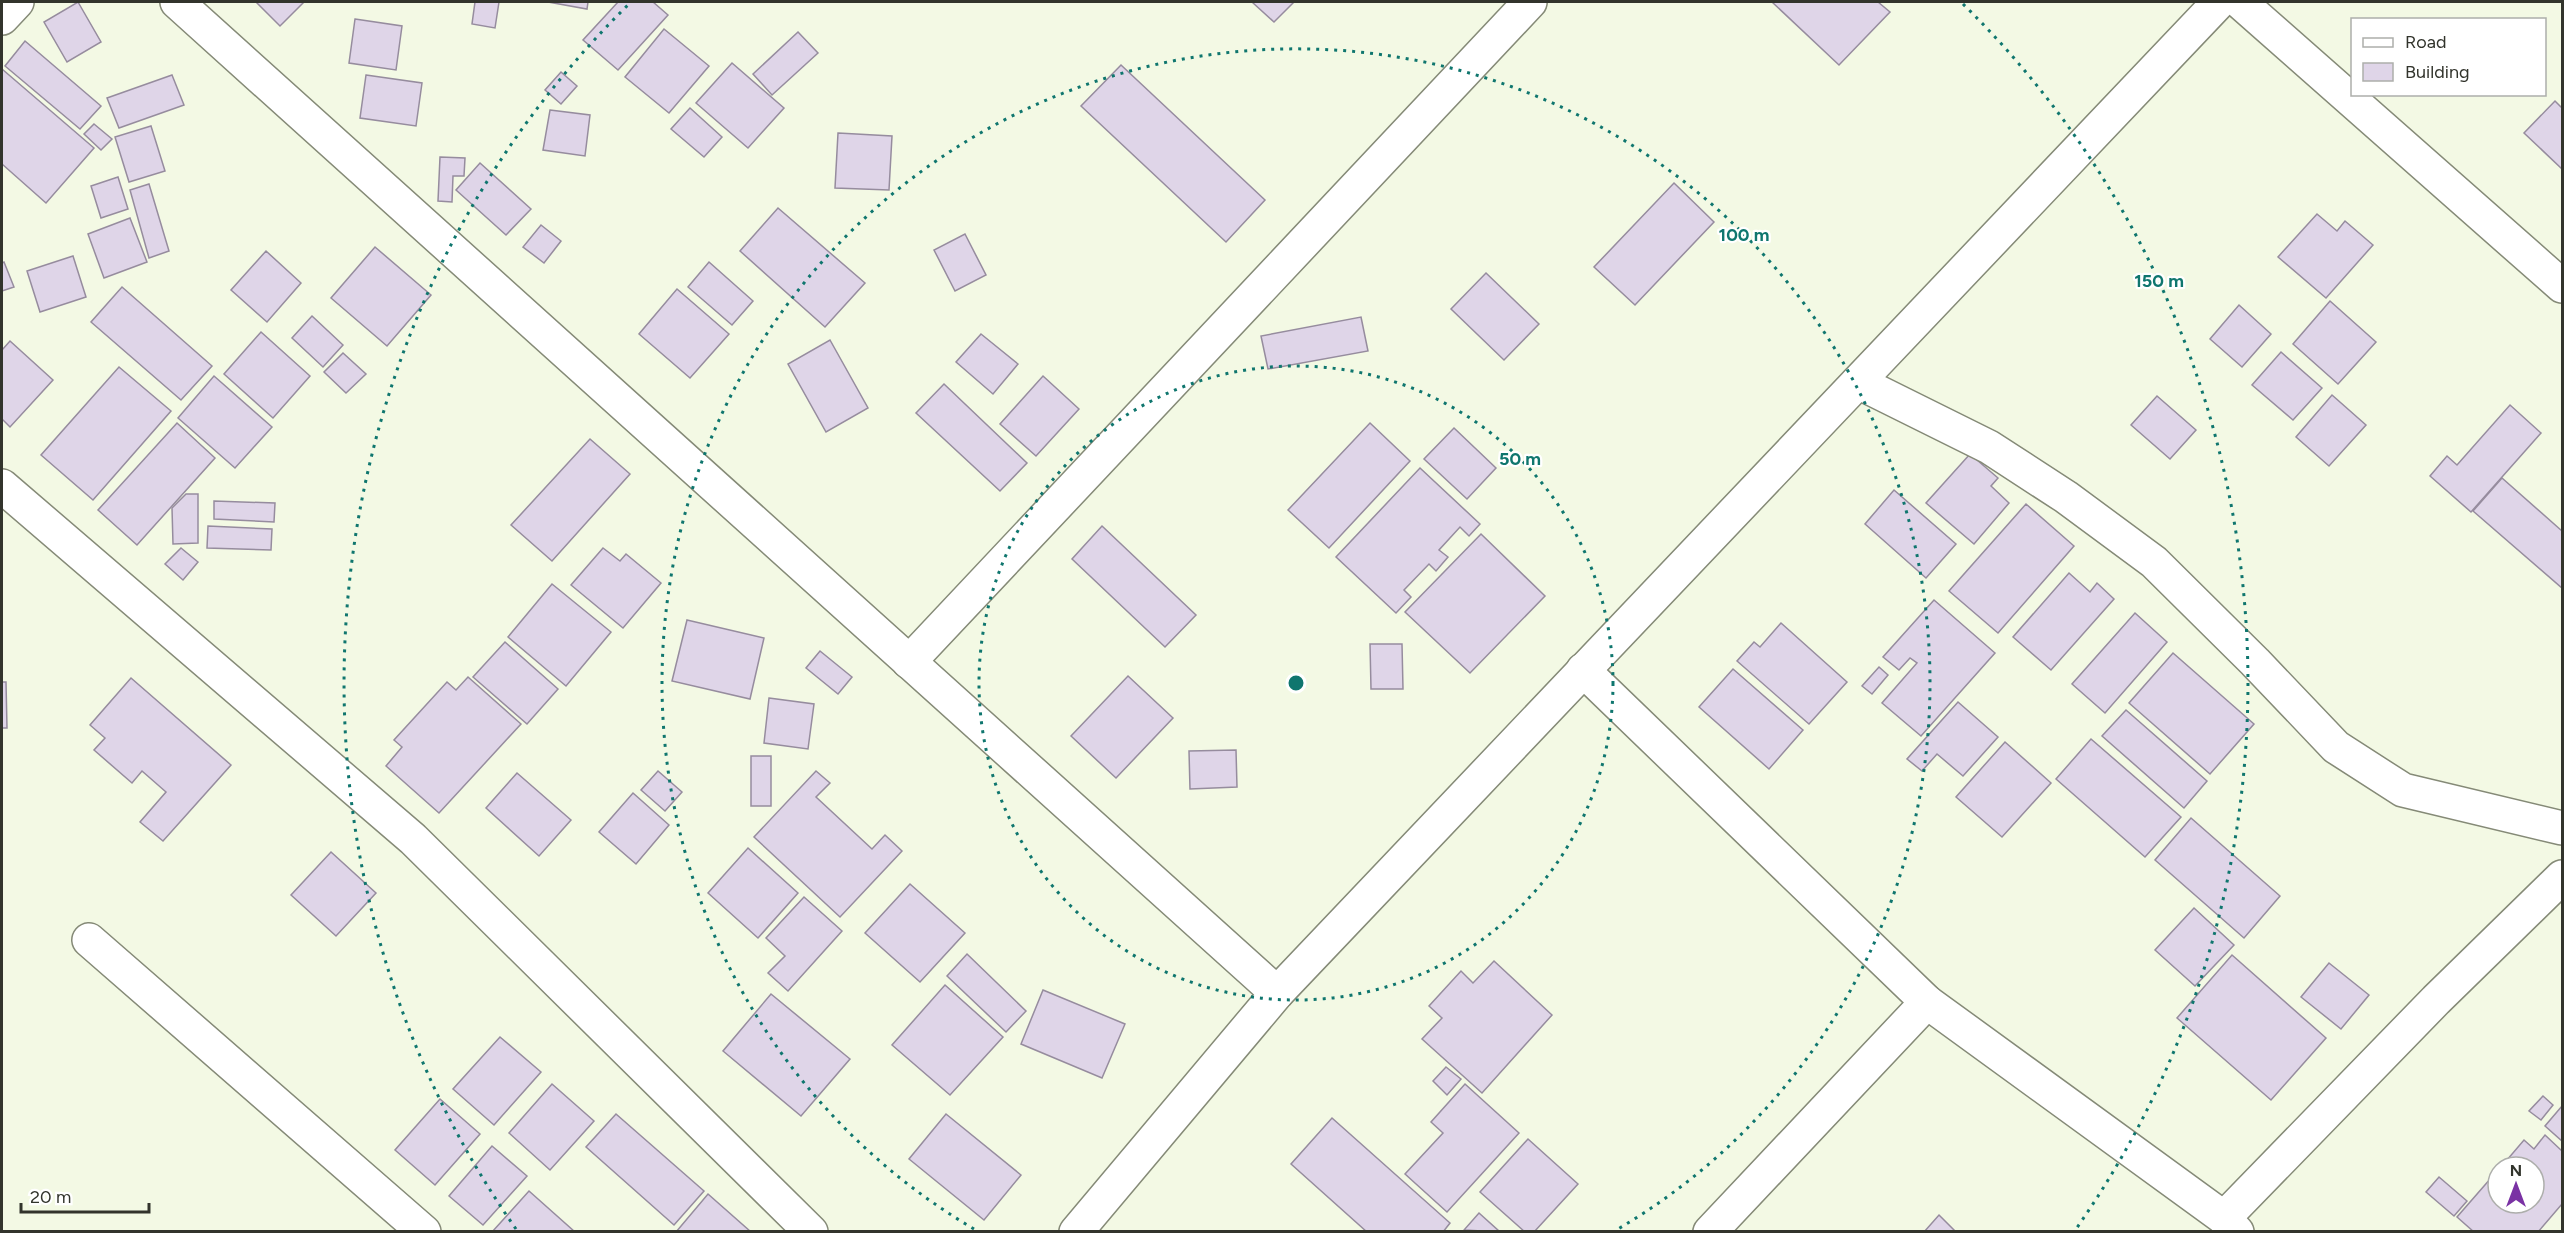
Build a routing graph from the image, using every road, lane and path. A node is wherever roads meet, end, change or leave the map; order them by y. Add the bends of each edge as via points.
1 (17, 2) edge
2 (177, 2) edge
3 (1530, 2) edge
4 (2219, 2) edge
5 (2240, 2) edge
6 (2, 18) edge
7 (2562, 286) edge
8 (1858, 382) junction
9 (2, 486) edge
10 (909, 662) junction
11 (1583, 670) junction
12 (2562, 828) edge
13 (2562, 877) edge
14 (89, 940) dead end
15 (1277, 993) junction
16 (1927, 1002) junction
17 (2230, 1225) edge
18 (424, 1232) edge
19 (811, 1232) edge
20 (1076, 1232) edge
21 (1710, 1232) edge

1 - 6 street
2 - 10 street
3 - 10 street
4 - 8 street
5 - 7 street
8 - 11 street
8 - 12 street via 1989,447 2066,497 2154,562 2336,747 2384,778 2403,790
9 - 19 street via 413,839
10 - 15 street
11 - 15 street
11 - 16 street
13 - 17 street via 2436,1000
14 - 18 street
15 - 20 street
16 - 17 street
16 - 21 street

